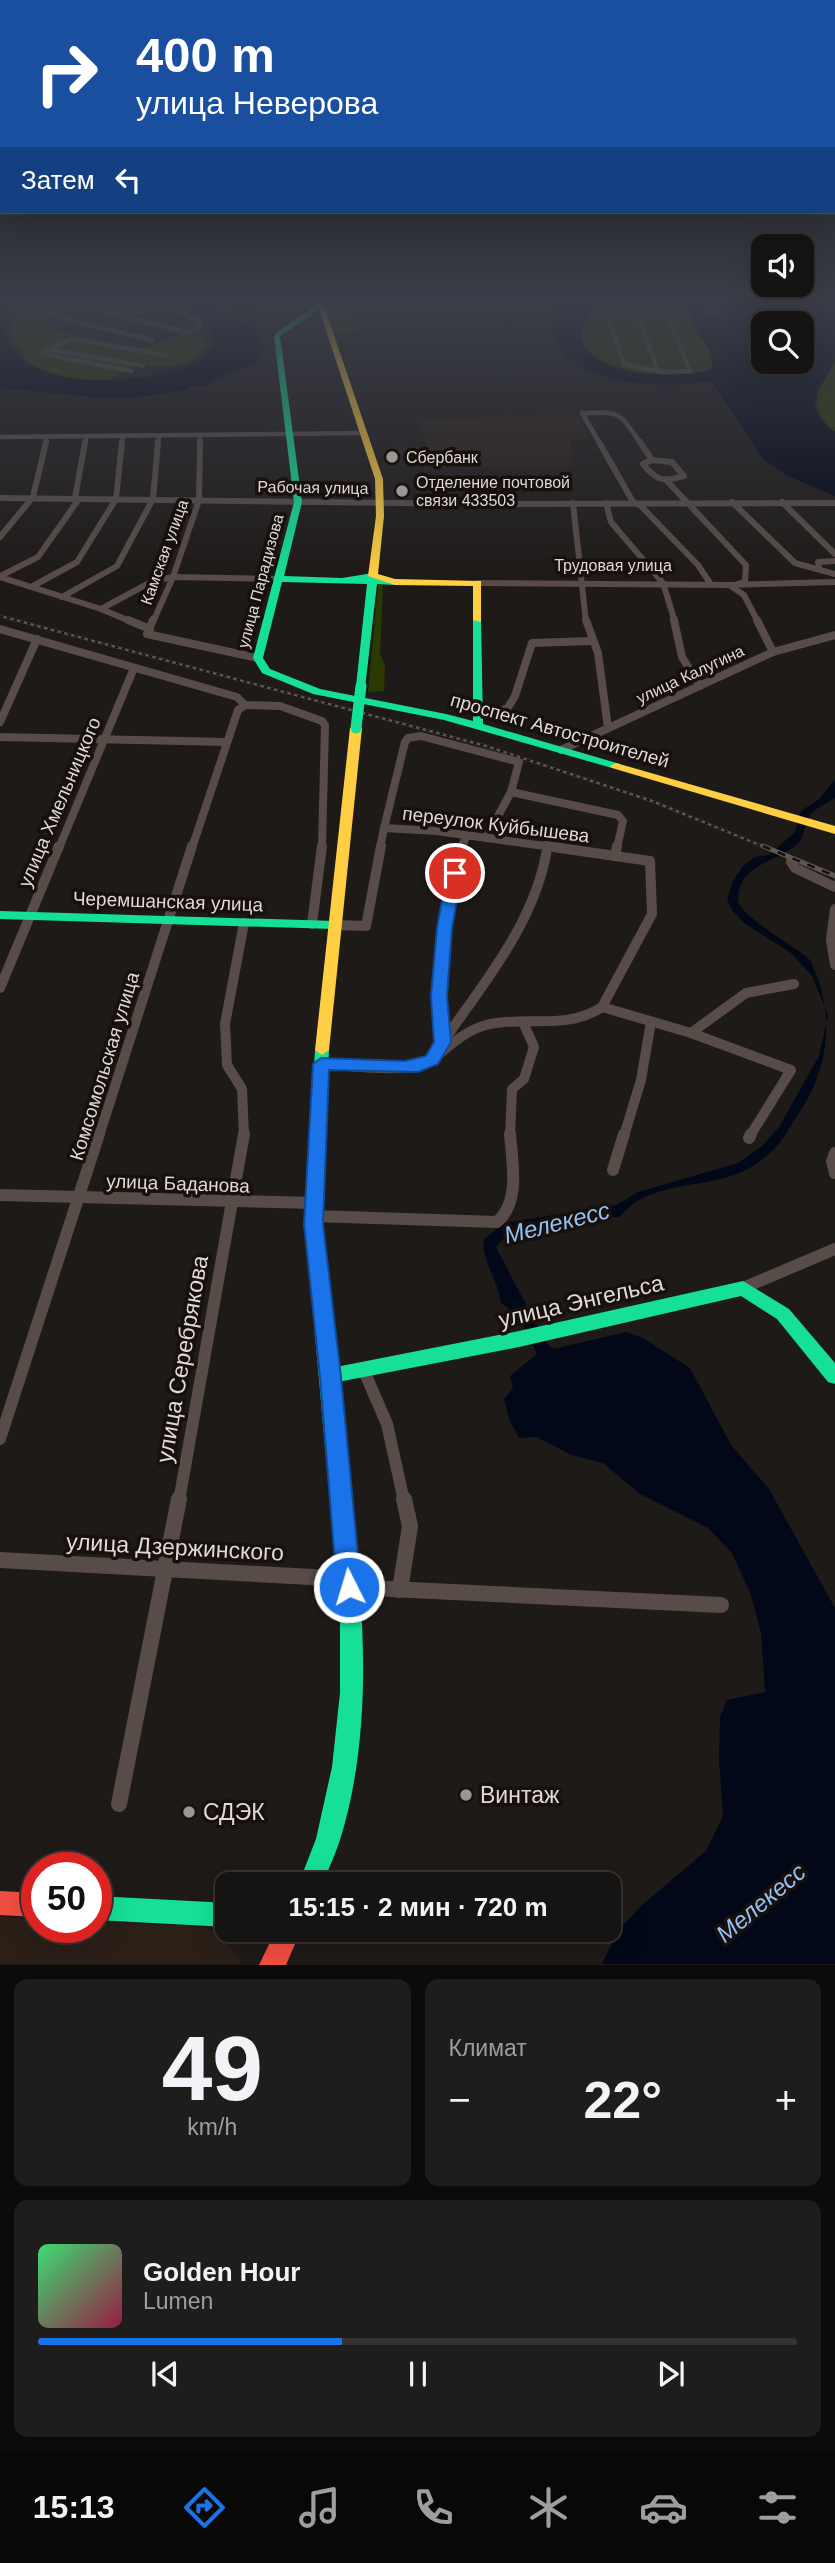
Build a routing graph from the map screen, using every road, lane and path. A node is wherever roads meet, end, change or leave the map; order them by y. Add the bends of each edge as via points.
1 (285, 395) edge
2 (351, 395) edge
3 (364, 433) junction
4 (200, 435) junction
5 (290, 435) junction
6 (123, 436) junction
7 (159, 436) junction
8 (0, 437) edge
9 (47, 437) junction
10 (86, 437) junction
11 (652, 460) junction
12 (667, 481) junction
13 (33, 497) junction
14 (0, 498) edge
15 (77, 498) junction
16 (116, 499) junction
17 (153, 499) junction
18 (199, 500) junction
19 (298, 501) junction
20 (633, 502) junction
21 (732, 502) junction
22 (782, 502) junction
23 (573, 503) junction
24 (606, 503) junction
25 (684, 503) junction
26 (835, 503) edge
27 (380, 509) junction
28 (0, 537) edge
29 (835, 554) edge
30 (835, 561) edge
31 (820, 568) junction
32 (835, 574) edge
33 (0, 576) edge
34 (173, 577) junction
35 (280, 579) junction
36 (372, 580) junction
37 (478, 583) junction
38 (580, 583) junction
39 (663, 583) junction
40 (710, 583) junction
41 (833, 583) edge
42 (733, 584) junction
43 (33, 586) junction
44 (62, 597) junction
45 (101, 609) junction
46 (0, 629) edge
47 (148, 631) junction
48 (835, 635) edge
49 (37, 639) junction
50 (591, 641) junction
51 (773, 652) junction
52 (258, 658) junction
53 (134, 668) junction
54 (273, 674) joint
55 (699, 686) junction
56 (245, 705) junction
57 (477, 720) junction
58 (0, 722) edge
59 (608, 728) junction
60 (0, 737) edge
61 (102, 740) junction
62 (227, 742) junction
63 (561, 750) junction
64 (510, 792) junction
65 (384, 828) junction
66 (835, 830) edge
67 (466, 837) junction
68 (486, 838) junction
69 (547, 849) junction
70 (615, 856) junction
71 (791, 862) dead end
72 (835, 887) edge
73 (835, 909) edge
74 (0, 915) edge
75 (29, 916) junction
76 (167, 920) junction
77 (244, 923) junction
78 (312, 924) junction
79 (335, 925) junction
80 (835, 965) edge
81 (794, 984) dead end
82 (0, 988) edge
83 (602, 1007) junction
84 (523, 1022) junction
85 (651, 1022) junction
86 (691, 1033) junction
87 (443, 1042) junction
88 (432, 1060) junction
89 (321, 1064) junction
90 (750, 1138) dead end
91 (835, 1153) edge
92 (613, 1170) dead end
93 (835, 1174) edge
94 (0, 1195) edge
95 (81, 1197) junction
96 (231, 1203) junction
97 (314, 1210) junction
98 (835, 1249) edge
99 (743, 1288) junction
100 (364, 1371) junction
101 (835, 1376) edge
102 (331, 1377) junction
103 (0, 1439) edge
104 (0, 1560) edge
105 (167, 1569) junction
106 (348, 1583) junction
107 (401, 1590) junction
108 (721, 1605) dead end
109 (119, 1804) dead end
110 (315, 1872) edge
111 (0, 1903) edge
112 (21, 1904) edge
113 (112, 1909) edge
114 (215, 1914) edge
115 (283, 1942) edge
116 (272, 1965) edge

1 - 5 main road, улица Парадизова
2 - 3 main road
3 - 5 street
3 - 27 main road via 379,479
4 - 5 street
4 - 7 street
4 - 18 street, Камская улица
5 - 19 main road, улица Парадизова
6 - 7 street
6 - 10 street
6 - 16 street
7 - 17 street
8 - 9 street
9 - 10 street
9 - 13 street
10 - 15 street
11 - 12 street via 643,465 654,478
11 - 12 street via 672,462 684,476
11 - 20 street via 621,415 582,413
12 - 25 street
13 - 14 street, Рабочая улица
13 - 15 street, Рабочая улица
13 - 28 street
15 - 16 street, Рабочая улица
15 - 33 street via 38,557
16 - 17 street, Рабочая улица
16 - 43 street via 77,562
17 - 18 street, Рабочая улица
17 - 44 street via 117,566
18 - 19 street, Рабочая улица
18 - 34 street, Камская улица
19 - 27 street, Рабочая улица
19 - 35 main road, улица Парадизова
20 - 24 street, Рабочая улица
20 - 25 street, Рабочая улица
20 - 40 street
21 - 22 street, Рабочая улица
21 - 25 street, Рабочая улица
21 - 31 street via 795,563 802,568
22 - 26 street, Рабочая улица
22 - 29 street
23 - 24 street, Рабочая улица
23 - 27 street, Рабочая улица
23 - 38 street
24 - 39 street via 611,522
25 - 42 street via 746,565 746,582
27 - 36 main road
30 - 31 street via 818,562
31 - 32 street
33 - 43 street
34 - 35 street
34 - 45 street via 153,581
34 - 47 street, Камская улица
35 - 36 main road
35 - 52 main road, улица Парадизова
36 - 37 main road, Трудовая улица
36 - 79 main road, bridge
37 - 38 street, Трудовая улица
37 - 57 main road
38 - 39 street, Трудовая улица
38 - 50 street
39 - 40 street, Трудовая улица
39 - 55 street via 682,657
40 - 42 street, Трудовая улица
41 - 42 street, Трудовая улица
42 - 51 street via 744,594
43 - 44 street
44 - 45 street
45 - 47 street
46 - 49 street
47 - 52 street
48 - 51 street, улица Калугина
49 - 53 street
49 - 58 street
50 - 57 street via 532,643 507,709
50 - 59 street via 598,653
51 - 55 street, улица Калугина
52 - 54 main road, улица Парадизова
53 - 56 street via 237,697
53 - 61 street, улица Хмельницкого
54 - 57 main road, проспект Автостроителей via 337,697
55 - 59 street, улица Калугина
56 - 62 street, Комсомольская улица via 238,710
56 - 78 street via 291,708 317,717 325,725 323,841
57 - 63 main road, проспект Автостроителей
59 - 63 street, улица Калугина
60 - 61 street
61 - 62 street
61 - 75 street, улица Хмельницкого
62 - 76 street, Комсомольская улица
63 - 66 main road, проспект Автостроителей
64 - 65 street via 519,762 413,736 405,742
64 - 68 street
64 - 70 street via 618,815 623,821
65 - 67 street, переулок Куйбышева
65 - 79 street, переулок Куйбышева via 366,926
67 - 68 street, переулок Куйбышева
67 - 87 street via 458,852 445,928 439,996
68 - 69 street, переулок Куйбышева
69 - 70 street, переулок Куйбышева
69 - 87 street via 547,868 533,906
70 - 83 street, переулок Куйбышева via 650,861 652,914
71 - 72 street
73 - 80 street via 831,940
74 - 75 main road, Черемшанская улица
75 - 76 main road, Черемшанская улица
75 - 82 street, улица Хмельницкого
76 - 77 main road, Черемшанская улица
76 - 95 street, Комсомольская улица
77 - 78 main road, Черемшанская улица
77 - 96 street, улица Серебрякова via 225,1024 227,1065 242,1089 244,1128
78 - 79 main road, Черемшанская улица
79 - 89 main road
81 - 86 street via 746,993
83 - 84 street via 577,1019
83 - 85 street
84 - 88 street via 486,1025
84 - 97 street, улица Баданова via 534,1047 524,1079 512,1089 513,1191 508,1214 498,1222 467,1223
85 - 86 street
85 - 92 street via 641,1080
86 - 90 street via 790,1070
87 - 88 street
88 - 89 street via 405,1067
89 - 97 main road
91 - 93 street
94 - 95 street, улица Баданова
95 - 96 street, улица Баданова
95 - 103 street, Комсомольская улица
96 - 97 street, улица Баданова
96 - 105 street, улица Серебрякова
97 - 102 main road
98 - 99 street, улица Энгельса
99 - 100 main road, улица Энгельса
99 - 101 main road via 763,1296 780,1312
100 - 102 main road, улица Энгельса
100 - 107 street via 387,1424 410,1526
102 - 106 main road
104 - 105 street, улица Дзержинского
105 - 106 street, улица Дзержинского
105 - 109 street, улица Серебрякова
106 - 107 street, улица Дзержинского
106 - 110 main road via 351,1693 344,1768 328,1839
107 - 108 street, улица Дзержинского
111 - 112 main road
113 - 114 main road
115 - 116 main road

